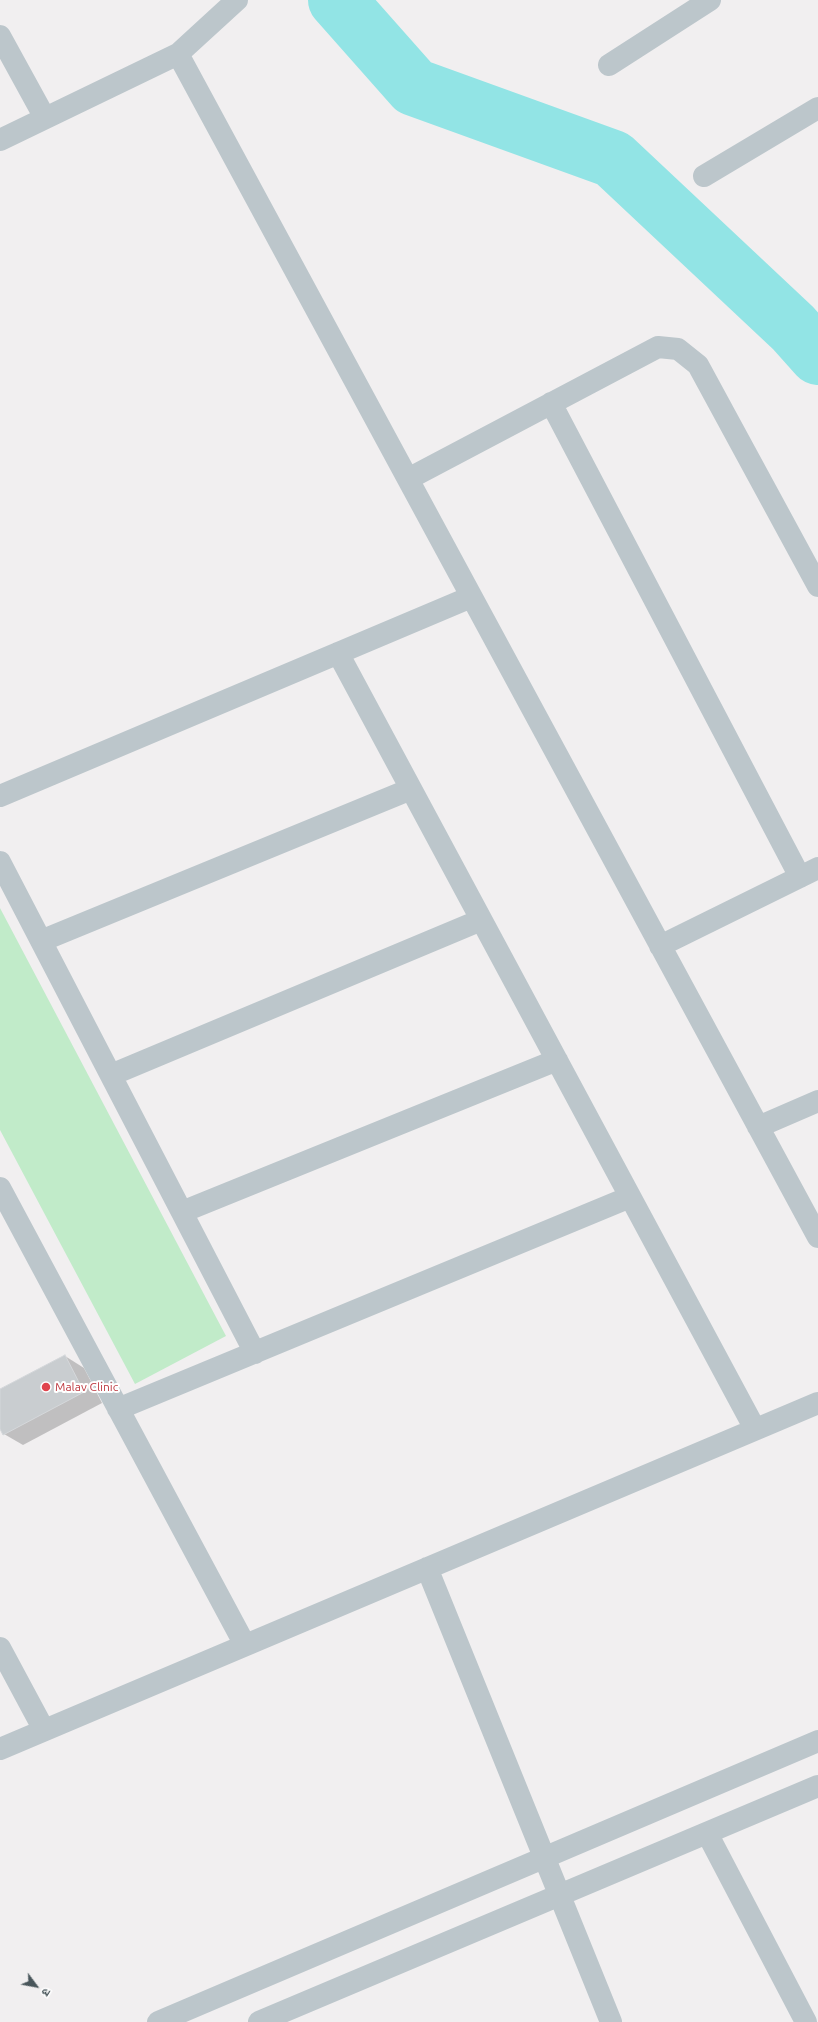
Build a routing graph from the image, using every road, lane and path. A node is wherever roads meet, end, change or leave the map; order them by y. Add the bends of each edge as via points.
1 (237, 0) edge
2 (710, 0) edge
3 (0, 36) edge
4 (178, 54) junction
5 (609, 65) dead end
6 (818, 108) edge
7 (45, 118) junction
8 (0, 140) edge
9 (704, 176) dead end
10 (551, 403) junction
11 (408, 479) junction
12 (818, 586) edge
13 (471, 597) junction
14 (338, 653) junction
15 (411, 789) junction
16 (0, 796) edge
17 (0, 862) edge
18 (809, 873) edge
19 (481, 920) junction
20 (41, 941) junction
21 (660, 946) junction
22 (557, 1060) junction
23 (111, 1075) junction
24 (818, 1100) edge
25 (758, 1127) junction
26 (630, 1197) junction
27 (3, 1202) edge
28 (182, 1212) junction
29 (818, 1237) edge
30 (255, 1353) junction
31 (818, 1403) edge
32 (118, 1409) junction
33 (755, 1429) junction
34 (427, 1568) junction
35 (244, 1645) junction
36 (0, 1648) edge
37 (44, 1730) junction
38 (818, 1741) edge
39 (0, 1748) edge
40 (818, 1786) edge
41 (707, 1833) junction
42 (544, 1858) junction
43 (559, 1895) junction
44 (158, 2022) edge
45 (259, 2022) edge
46 (611, 2022) edge
47 (806, 2022) edge

1 - 4 street
2 - 5 street
3 - 7 street
4 - 7 street
4 - 11 street
6 - 9 street
7 - 8 street
10 - 11 street
10 - 12 street via 658,347 678,349 698,365
10 - 18 street
11 - 13 street
13 - 14 street
13 - 21 street
14 - 15 street
14 - 16 street
15 - 19 street
15 - 20 street
17 - 20 street
18 - 21 street
19 - 22 street
19 - 23 street
20 - 23 street
21 - 25 street
22 - 26 street
22 - 28 street
23 - 28 street
24 - 25 street
25 - 29 street
26 - 30 street
26 - 33 street
27 - 32 street
28 - 30 street
30 - 32 street
31 - 33 street
32 - 35 street
33 - 34 street
34 - 35 street
34 - 42 street
35 - 37 street
36 - 37 street
37 - 39 street
38 - 42 street
40 - 41 street
41 - 43 street
41 - 47 street
42 - 43 street
42 - 44 street
43 - 45 street
43 - 46 street

